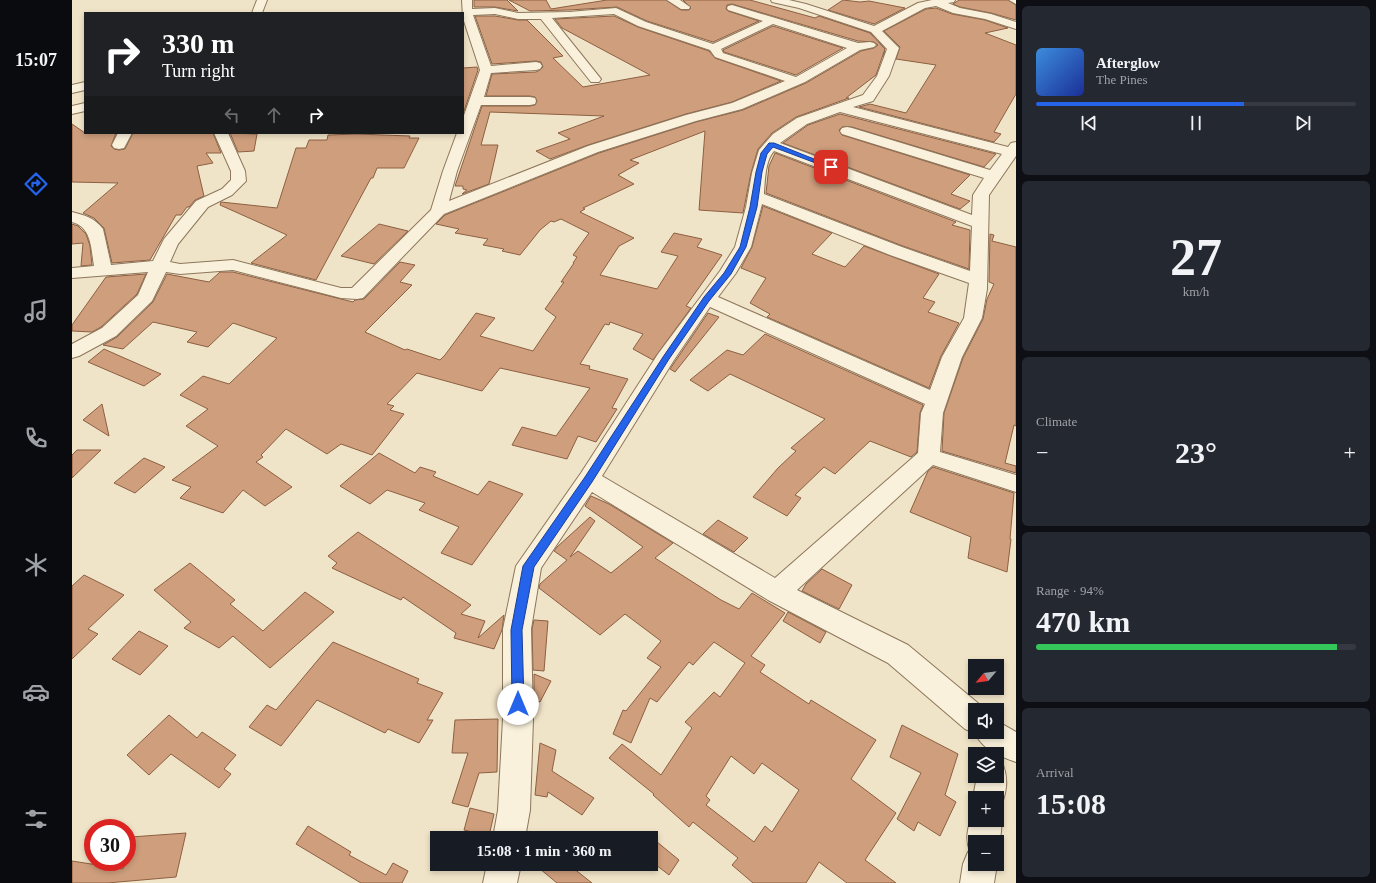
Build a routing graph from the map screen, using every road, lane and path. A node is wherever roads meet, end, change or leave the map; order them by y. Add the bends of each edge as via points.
1 (262, 0) edge
2 (672, 0) edge
3 (776, 0) edge
4 (943, 1) edge
5 (600, 4) dead end
6 (468, 6) edge
7 (685, 7) dead end
8 (731, 7) edge
9 (612, 11) junction
10 (257, 12) edge
11 (544, 15) junction
12 (772, 21) junction
13 (1016, 26) edge
14 (867, 41) junction
15 (714, 48) junction
16 (536, 66) dead end
17 (486, 70) junction
18 (595, 79) dead end
19 (796, 81) junction
20 (84, 86) edge
21 (72, 89) edge
22 (476, 101) junction
23 (530, 101) dead end
24 (84, 107) edge
25 (840, 108) junction
26 (72, 110) edge
27 (847, 131) dead end
28 (464, 133) edge
29 (221, 134) edge
30 (464, 134) edge
31 (772, 145) junction
32 (1013, 149) edge
33 (993, 176) junction
34 (756, 196) junction
35 (438, 211) junction
36 (72, 217) edge
37 (980, 223) junction
38 (161, 266) junction
39 (104, 270) junction
40 (72, 273) edge
41 (978, 280) junction
42 (707, 299) junction
43 (72, 352) edge
44 (936, 401) junction
45 (929, 456) junction
46 (588, 480) junction
47 (1016, 484) edge
48 (777, 592) junction
49 (968, 715) edge
50 (510, 831) edge
51 (503, 871) edge
52 (979, 871) edge
53 (500, 883) edge
54 (978, 883) edge

1 - 10 street
2 - 7 street
3 - 14 street via 802,6
4 - 13 street via 957,11 986,16
4 - 14 street via 922,5
5 - 9 street
6 - 11 street via 518,16
6 - 17 street via 475,52
8 - 12 street
9 - 11 street
9 - 15 street
11 - 18 street
12 - 14 street
12 - 15 street
14 - 19 street
14 - 25 street via 892,48 890,60 868,98
15 - 19 street via 719,55
16 - 17 street
17 - 22 street
19 - 35 street via 737,106 594,149
20 - 21 street
22 - 23 street
22 - 28 street
24 - 26 street
25 - 31 street via 802,121 778,137
25 - 32 street
27 - 33 street
29 - 38 street via 238,171 238,181 226,192 202,204 170,243
30 - 35 street
31 - 34 street via 764,153
31 - 37 street
32 - 33 street
33 - 37 street via 981,195
34 - 41 street
34 - 42 street via 743,247 727,274
35 - 38 street via 357,294 341,293 233,265 180,269
36 - 39 street via 84,220 96,229
37 - 41 street
38 - 39 street
38 - 43 street via 146,297 109,332
39 - 40 street
41 - 44 street via 973,318 952,357
42 - 44 street
42 - 46 street via 665,358
44 - 45 street via 932,413
45 - 47 street
45 - 48 street
46 - 48 street
46 - 50 street via 528,566 517,630 518,719 514,810
48 - 49 street via 898,654
51 - 53 street
52 - 54 street

